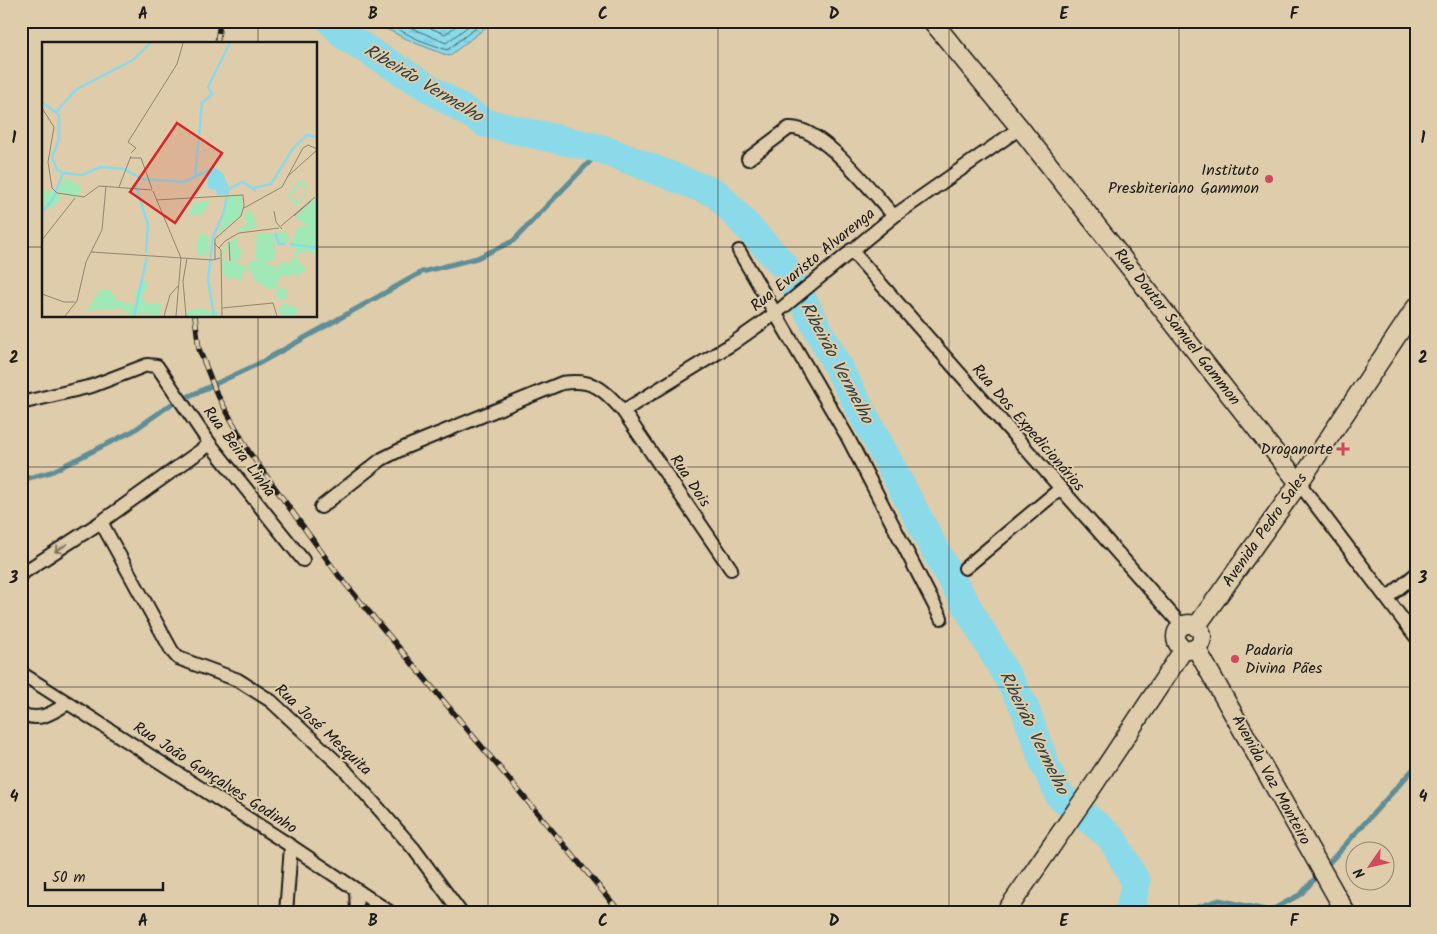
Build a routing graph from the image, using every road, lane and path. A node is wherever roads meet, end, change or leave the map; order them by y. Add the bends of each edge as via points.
1 (932, 21) edge
2 (1020, 128) junction
3 (748, 159) dead end
4 (894, 216) junction
5 (851, 250) junction
6 (739, 251) dead end
7 (1416, 308) edge
8 (779, 310) junction
9 (21, 403) edge
10 (623, 411) junction
11 (210, 444) junction
12 (1299, 483) junction
13 (1060, 489) junction
14 (321, 507) dead end
15 (101, 522) junction
16 (303, 560) dead end
17 (965, 568) dead end
18 (731, 569) dead end
19 (21, 574) edge
20 (1416, 574) edge
21 (1386, 598) junction
22 (941, 618) dead end
23 (1189, 626) junction
24 (1416, 637) edge
25 (1190, 648) junction
26 (21, 673) edge
27 (68, 703) junction
28 (21, 714) edge
29 (291, 846) junction
30 (356, 891) junction
31 (286, 913) edge
32 (356, 913) edge
33 (391, 913) edge
34 (461, 913) edge
35 (1005, 913) edge
36 (1346, 913) edge

1 - 2 main road, Rua Doutor Samuel Gammon
2 - 4 street, Rua Evaristo Alvarenga
2 - 12 main road, Rua Doutor Samuel Gammon
3 - 4 street via 789,128 801,128 833,152
4 - 5 street, Rua Evaristo Alvarenga
5 - 8 street, Rua Evaristo Alvarenga
5 - 13 street, Rua Dos Expedicionários
6 - 8 street
7 - 12 main road, Avenida Pedro Sales
8 - 10 street, Rua Evaristo Alvarenga via 724,349
8 - 22 street
9 - 11 street, Rua Beira Linha via 92,386 151,364 164,375
10 - 14 street, Rua Dois via 598,387 585,382 562,383 382,459
10 - 18 street, Rua Dois
11 - 15 street
11 - 16 street, Rua Beira Linha
12 - 21 street, Rua Doutor Samuel Gammon
12 - 23 main road, Avenida Pedro Sales
13 - 17 street
13 - 23 street, Rua Dos Expedicionários
15 -> 19 street
15 - 34 street, Rua José Mesquita via 178,658 238,680 271,701 344,769 414,849
20 - 21 street
21 - 24 street, Rua Doutor Samuel Gammon
23 - 25 main road via 1176,636 1178,644
25 - 35 main road
25 - 36 main road, Avenida Vaz Monteiro
26 - 27 street, Rua João Gonçalves Godinho
27 - 28 street via 41,718
27 - 29 street, Rua João Gonçalves Godinho
29 - 30 street, Rua João Gonçalves Godinho
29 - 31 street
30 - 32 street
30 - 33 street, Rua João Gonçalves Godinho

